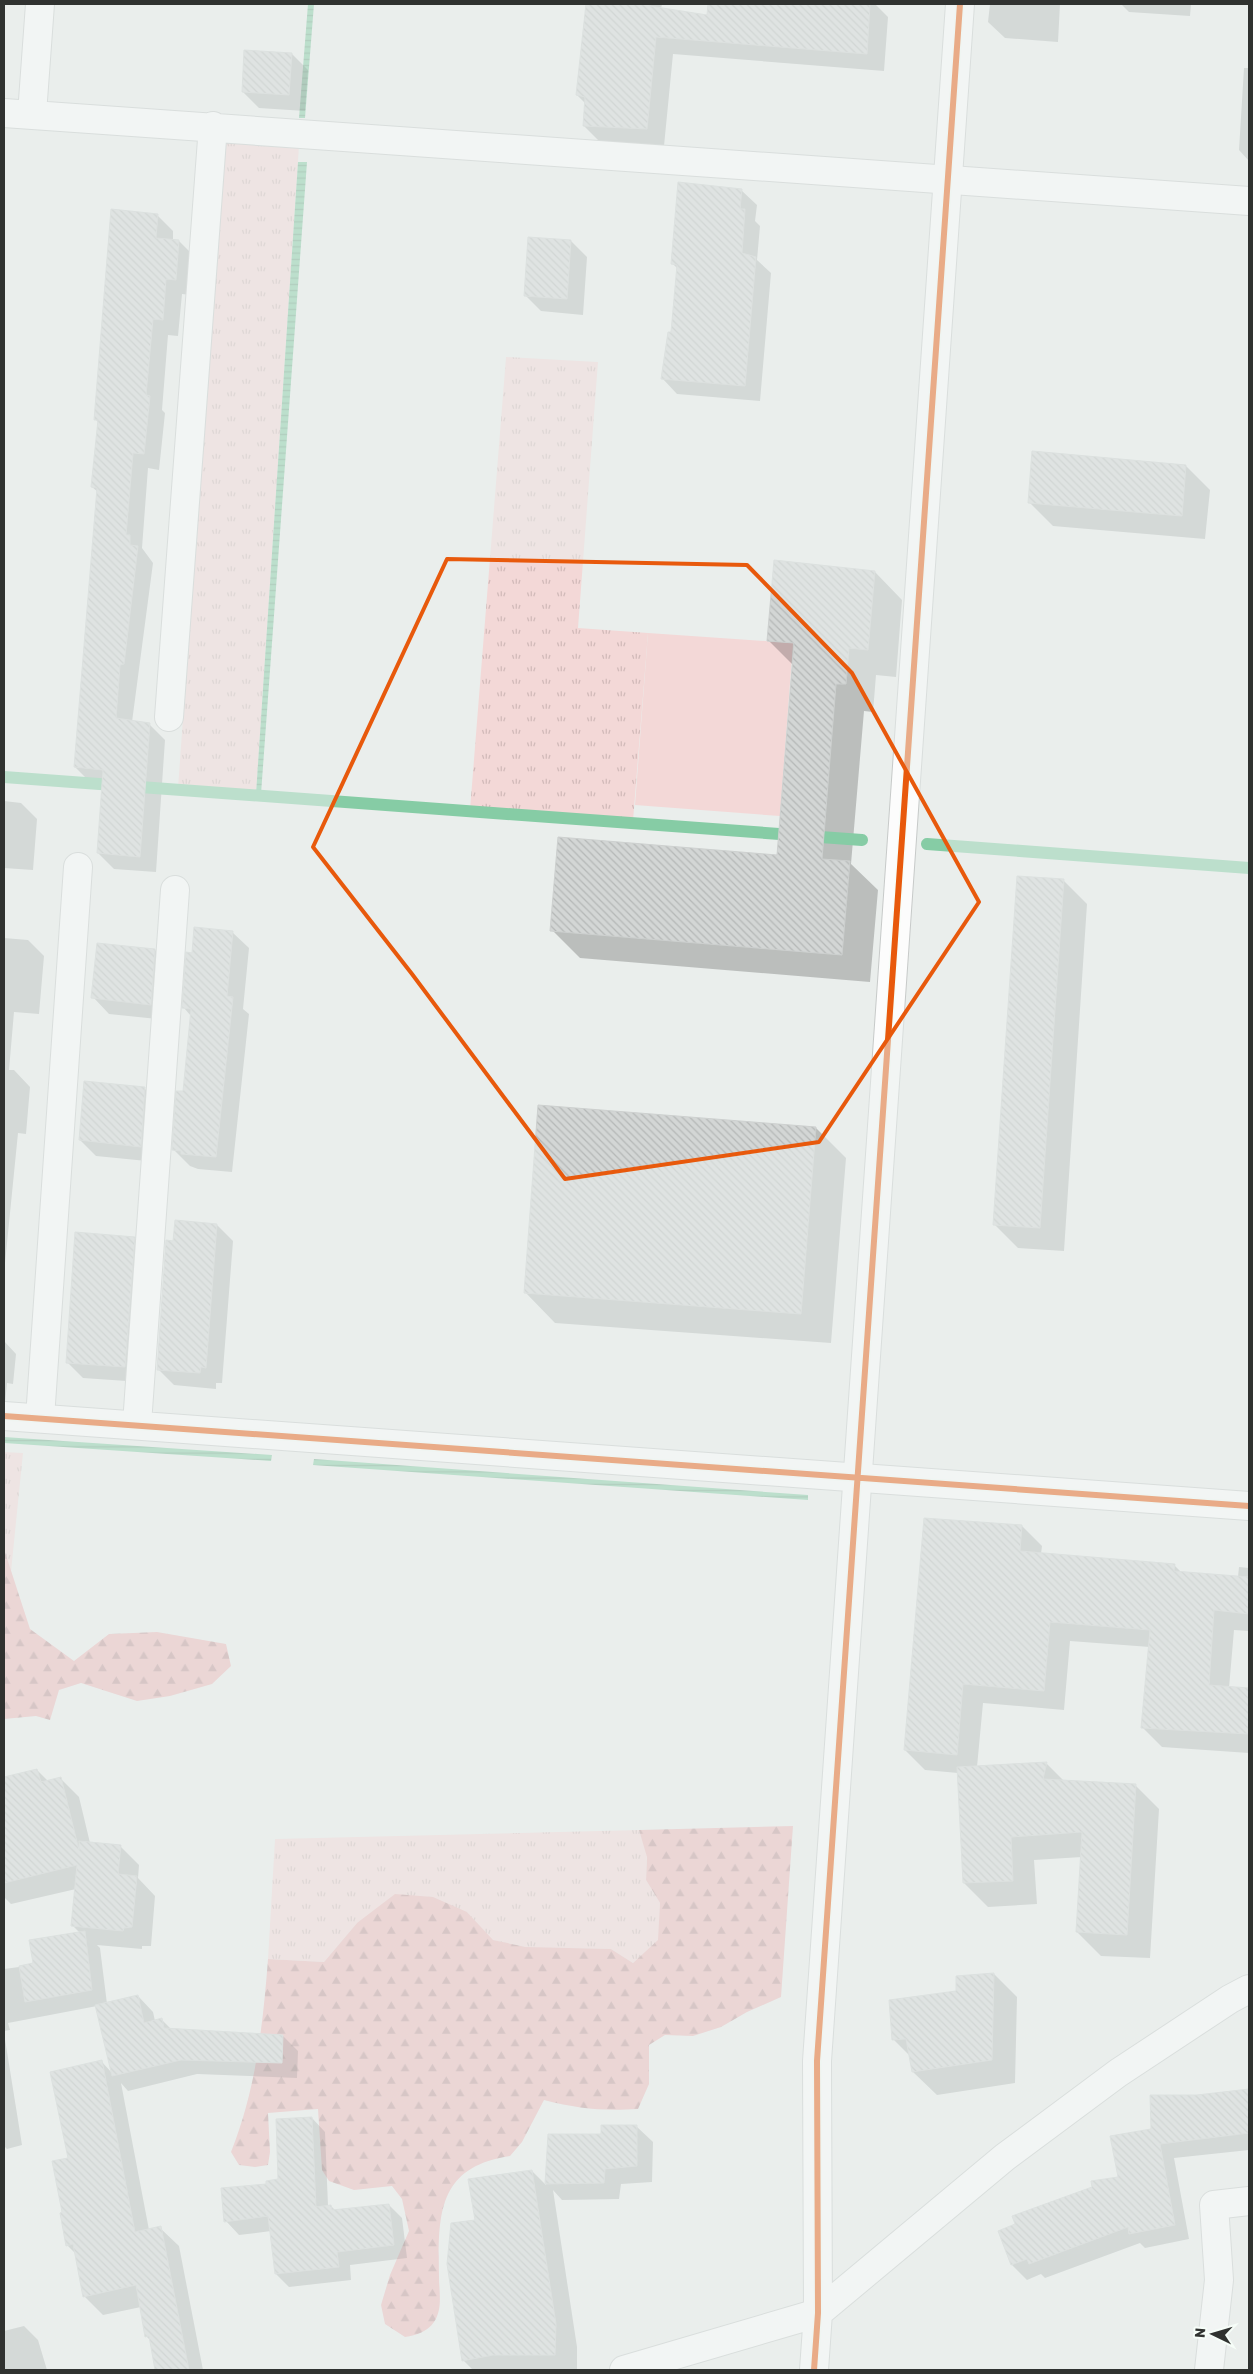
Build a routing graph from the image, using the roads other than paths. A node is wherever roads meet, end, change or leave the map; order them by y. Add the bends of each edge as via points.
1 (40, 4) edge
2 (960, 4) edge
3 (4, 113) edge
4 (32, 114) junction
5 (213, 126) junction
6 (947, 181) junction
7 (1249, 202) edge
8 (169, 717) dead end
9 (78, 867) dead end
10 (175, 890) dead end
11 (4, 1416) edge
12 (40, 1418) junction
13 (137, 1424) junction
14 (856, 1479) junction
15 (1249, 1506) edge
16 (1249, 1989) edge
17 (1249, 2201) edge
18 (818, 2313) junction
19 (624, 2370) edge
20 (814, 2370) edge
21 (1209, 2370) edge

1 - 4 street
2 - 6 street
3 - 4 street
4 - 5 street
5 - 6 street
5 - 8 street
6 - 7 street
6 - 14 street
9 - 12 street
10 - 13 street
11 - 12 street
12 - 13 street
13 - 14 street
14 - 15 street
14 - 18 street via 817,2061
16 - 18 street via 1118,2073 1005,2157
17 - 21 street via 1214,2206 1219,2280
18 - 19 street
18 - 20 street

